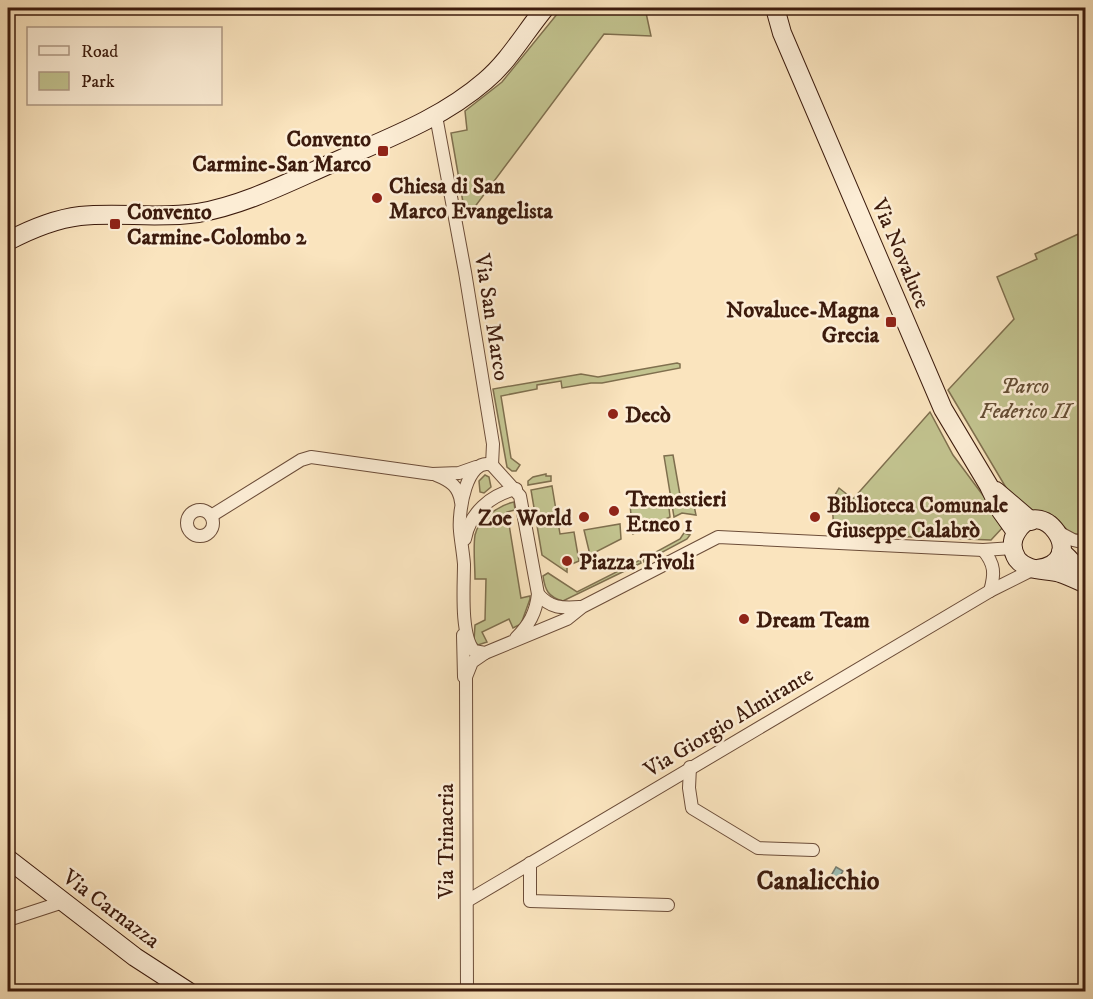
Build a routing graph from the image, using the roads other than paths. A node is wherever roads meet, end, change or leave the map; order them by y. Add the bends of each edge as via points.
1 (545, 8) edge
2 (765, 8) edge
3 (774, 8) edge
4 (782, 33) junction
5 (436, 116) junction
6 (8, 241) edge
7 (492, 460) junction
8 (476, 467) junction
9 (432, 474) junction
10 (989, 486) junction
11 (516, 489) junction
12 (461, 504) junction
13 (211, 516) dead end
14 (1031, 521) junction
15 (1060, 544) junction
16 (1086, 544) edge
17 (1015, 546) junction
18 (463, 548) junction
19 (983, 550) junction
20 (1036, 569) junction
21 (1013, 579) junction
22 (1086, 579) edge
23 (1086, 584) edge
24 (990, 591) junction
25 (538, 594) junction
26 (582, 607) junction
27 (465, 622) junction
28 (516, 638) junction
29 (485, 653) junction
30 (466, 690) junction
31 (690, 767) junction
32 (813, 850) dead end
33 (8, 859) edge
34 (530, 863) junction
35 (466, 900) junction
36 (63, 902) junction
37 (669, 905) dead end
38 (8, 920) edge
39 (189, 992) edge
40 (465, 992) edge

1 - 5 main road via 486,80
2 - 4 main road
3 - 4 main road
4 - 10 main road, Via Novaluce via 943,409
5 - 6 main road via 283,185 231,204 197,213 81,216
5 - 7 street, Via San Marco via 467,284 493,444
7 - 8 street
7 - 11 street
8 - 9 street via 459,473
8 - 12 street
9 - 12 street via 453,483
9 - 13 street via 311,457
10 - 14 main road
10 - 17 main road
11 - 18 street via 486,502 470,523
11 - 25 street
12 - 18 street
14 - 15 main road via 1050,523
14 - 17 main road via 1025,523
15 - 16 street
15 - 20 main road via 1058,558 1050,566
15 - 22 main road
17 - 19 street
17 - 20 main road via 1025,566
17 - 21 street via 1017,567
18 - 27 street
19 - 24 street via 994,566
19 - 26 street via 718,537
20 - 21 street, Via Giorgio Almirante
20 - 23 main road
21 - 24 street, Via Giorgio Almirante
24 - 31 street, Via Giorgio Almirante
25 - 26 street via 559,609
25 - 28 street via 530,622
26 - 28 street via 567,618
27 - 29 street via 470,646
27 - 30 street via 462,642
28 - 29 street
29 - 30 street via 467,671
30 - 35 street, Via Trinacria
31 - 32 street via 692,808 758,848
31 - 34 street, Via Giorgio Almirante
33 - 36 main road, Via Carnazza
34 - 35 street, Via Giorgio Almirante
34 - 37 street via 530,901
35 - 40 street, Via Trinacria
36 - 38 street
36 - 39 main road, Via Carnazza

